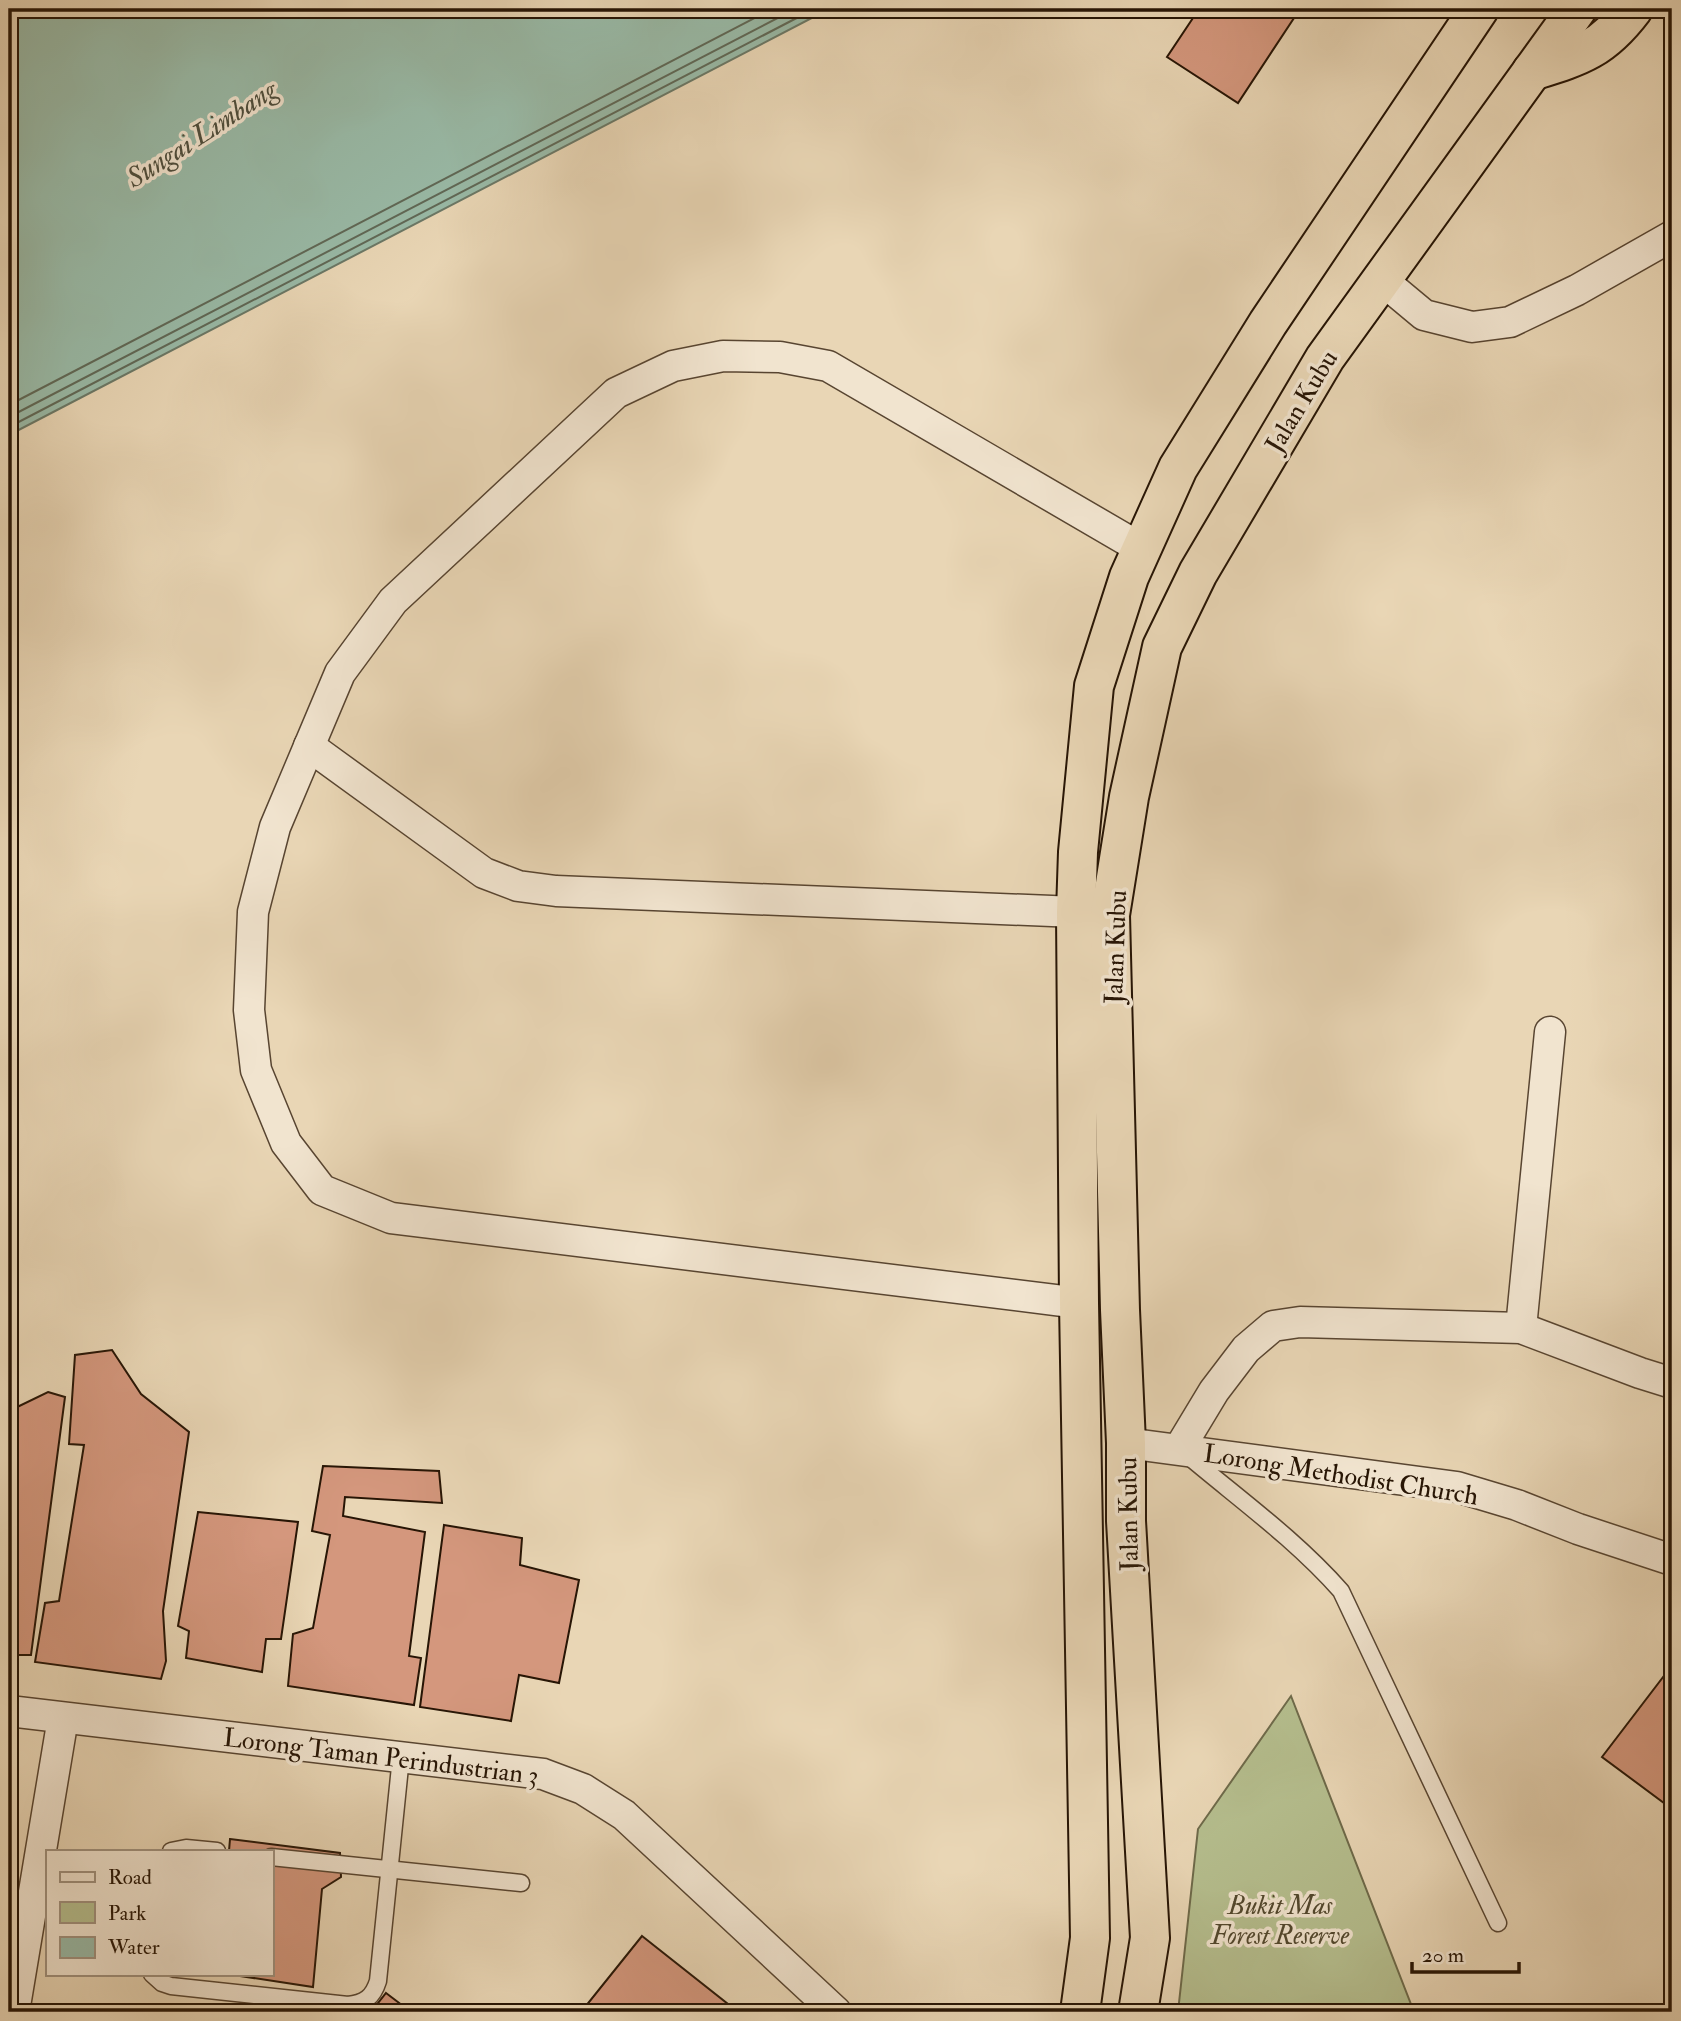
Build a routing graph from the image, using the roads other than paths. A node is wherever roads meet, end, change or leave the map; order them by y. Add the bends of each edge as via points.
1 (1479, 9) edge
2 (1577, 9) edge
3 (1633, 9) edge
4 (1532, 71) junction
5 (1672, 236) edge
6 (1382, 280) junction
7 (1142, 549) junction
8 (309, 746) junction
9 (1076, 912) junction
10 (1550, 1032) dead end
11 (1079, 1303) junction
12 (1521, 1328) junction
13 (1672, 1383) edge
14 (1126, 1443) junction
15 (1179, 1449) junction
16 (1672, 1560) edge
17 (9, 1711) edge
18 (63, 1718) junction
19 (401, 1757) junction
20 (177, 1850) edge
21 (207, 1850) edge
22 (273, 1857) edge
23 (390, 1869) junction
24 (521, 1883) dead end
25 (1498, 1923) dead end
26 (154, 1976) edge
27 (1082, 2000) edge
28 (13, 2012) edge
29 (836, 2012) edge
30 (1055, 2012) edge
31 (1138, 2012) edge

1 - 7 highway, Jalan Kubu via 1261,334 1178,468
2 - 4 highway, Jalan Kubu
3 - 4 highway via 1617,30 1583,55
4 - 6 highway, Jalan Kubu
5 - 6 street via 1510,322 1472,327 1424,315
6 - 14 highway, Jalan Kubu via 1325,358 1198,573 1162,647 1129,797 1110,915
7 - 8 street via 828,366 780,357 723,356 673,366 616,393 393,601 340,673
7 - 9 highway, Jalan Kubu via 1094,686 1077,852
8 - 9 street via 484,873 517,886
8 - 11 street via 275,827 253,912 249,1010 256,1070 286,1143 322,1189 391,1218
9 - 11 highway, Jalan Kubu
10 - 12 street
11 - 27 highway, Jalan Kubu via 1090,1938
12 - 13 street
12 - 15 street via 1300,1322 1273,1326 1246,1349
14 - 15 street, Lorong Methodist Church
14 - 31 highway, Jalan Kubu via 1126,1521 1150,1938
15 - 16 street, Lorong Methodist Church via 1457,1487
15 - 25 lane via 1284,1535 1341,1591
17 - 18 street, Lorong Taman Perindustrian 3
18 - 19 street, Lorong Taman Perindustrian 3
18 - 28 street
19 - 23 lane
19 - 29 street, Lorong Taman Perindustrian 3 via 543,1774 583,1789 624,1815
20 - 21 lane
22 - 23 lane
23 - 24 lane
23 - 26 lane via 378,1981 368,1999 348,2005 171,1986
27 - 30 highway

